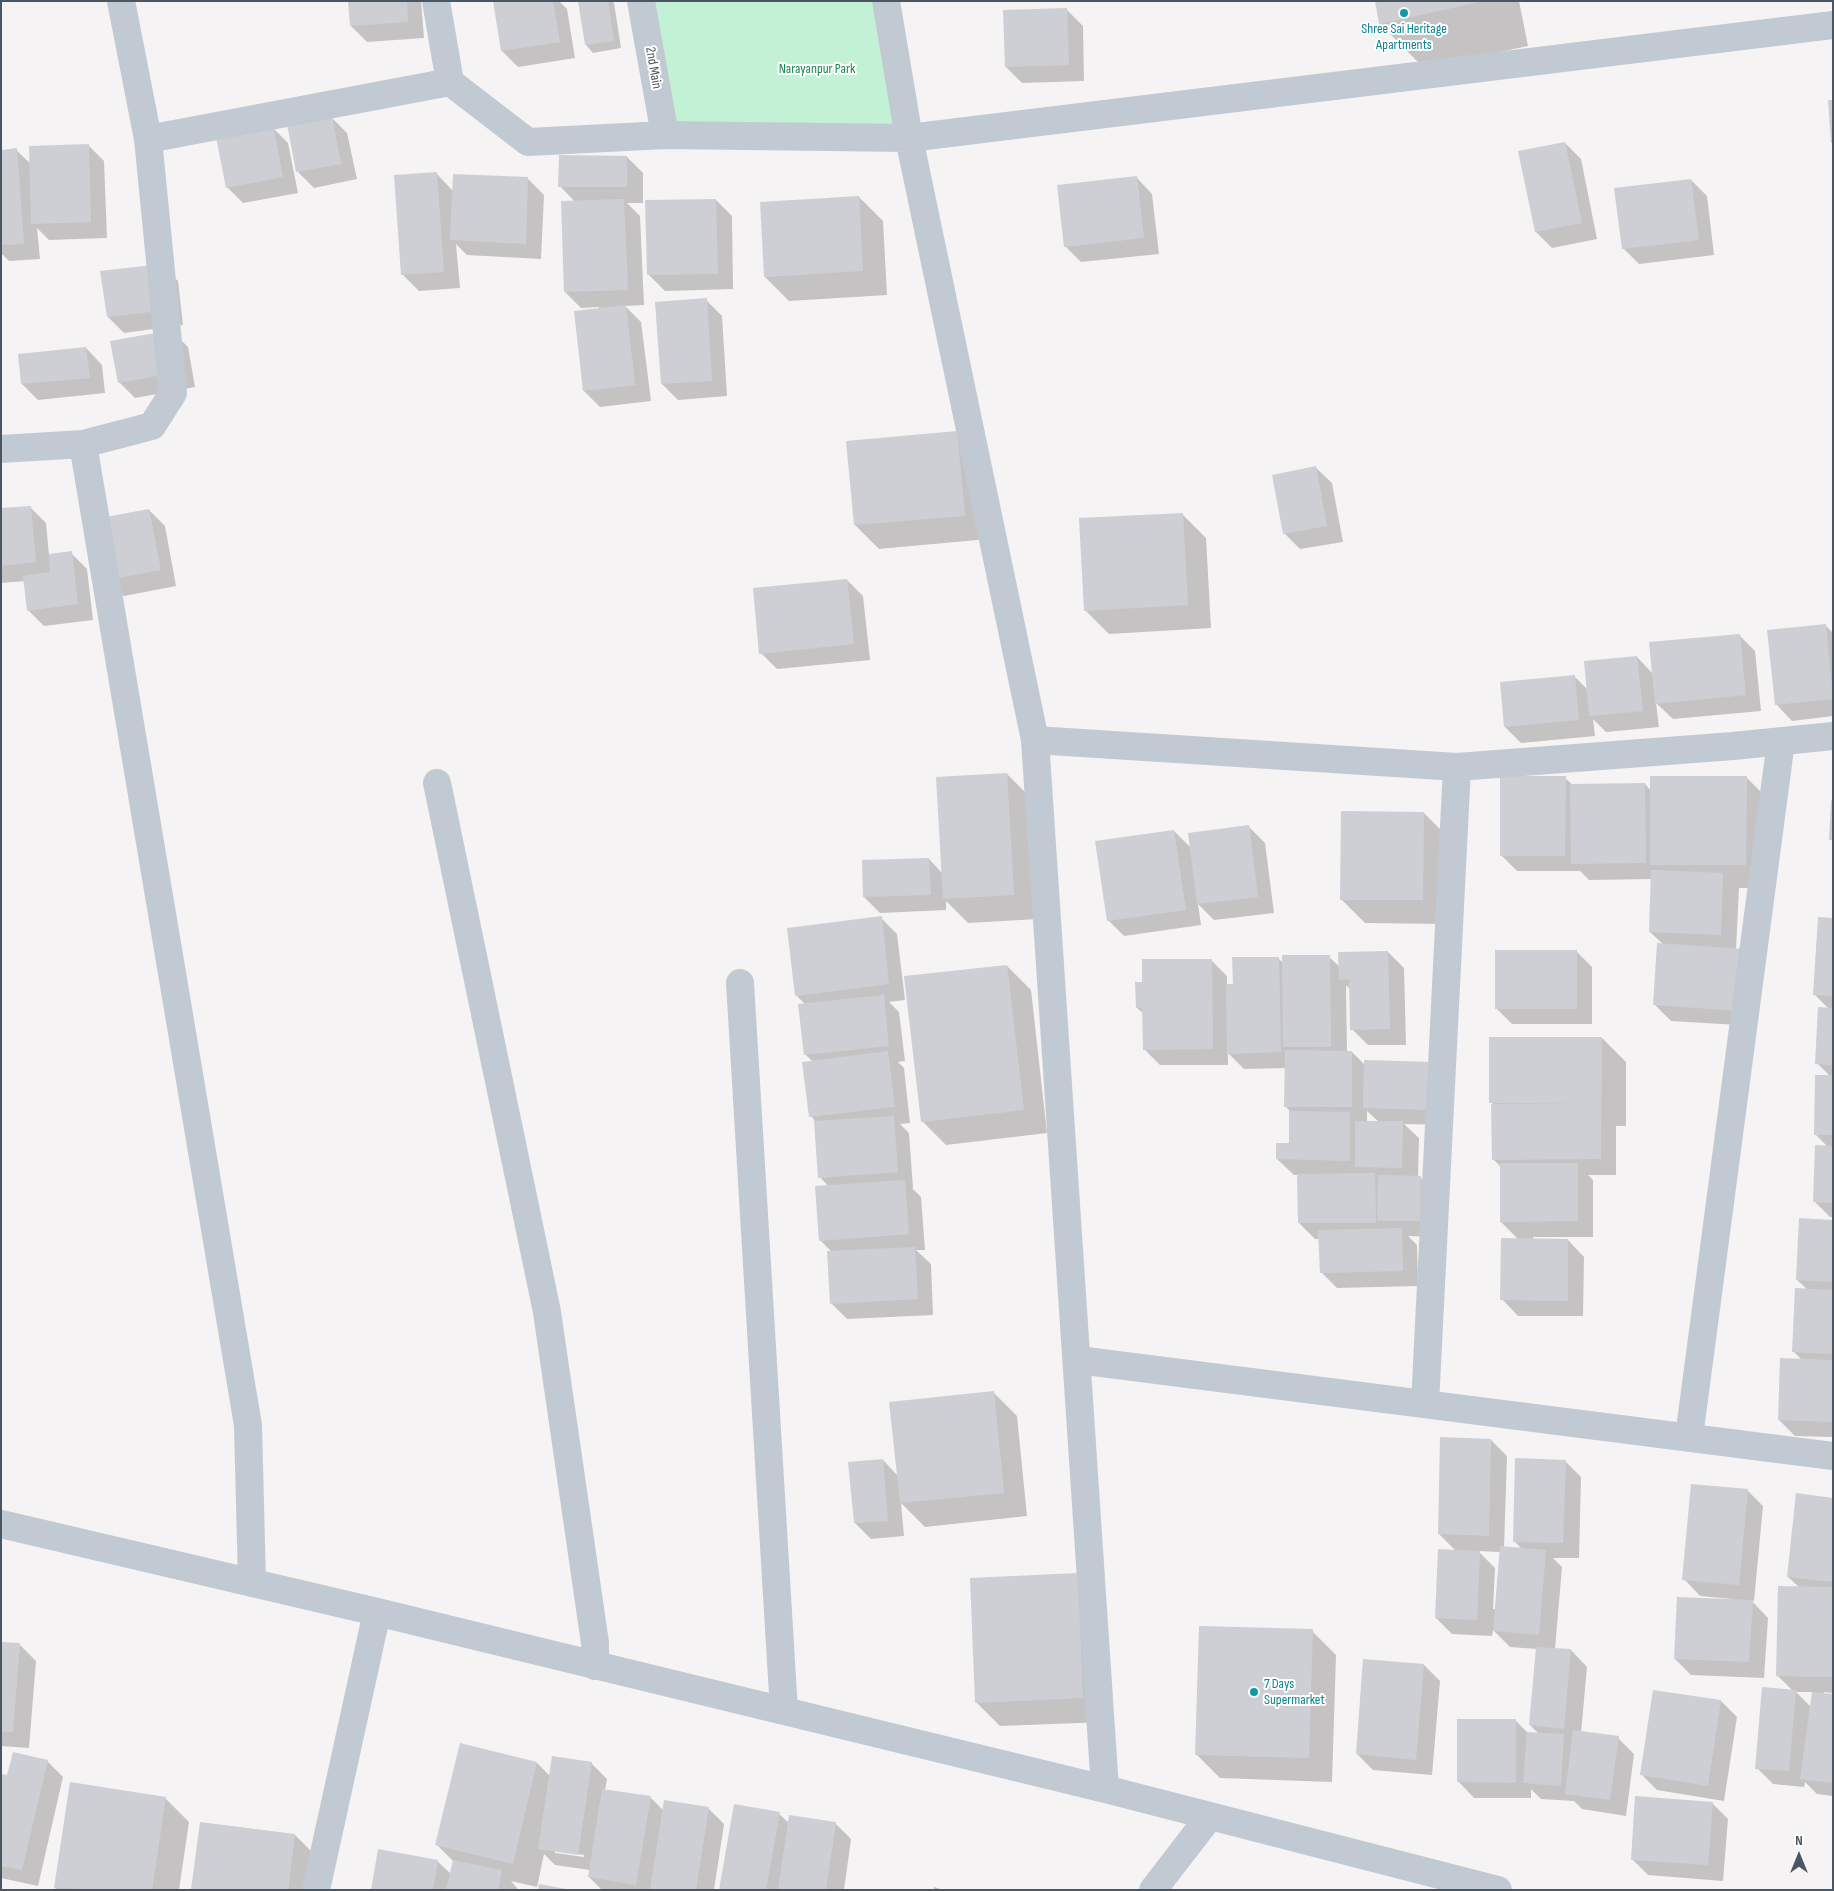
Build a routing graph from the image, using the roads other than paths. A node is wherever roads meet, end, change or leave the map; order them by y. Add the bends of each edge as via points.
1 (121, 1) edge
2 (436, 1) edge
3 (641, 1) edge
4 (886, 1) edge
5 (1833, 25) edge
6 (450, 82) junction
7 (665, 135) junction
8 (909, 138) junction
9 (148, 139) junction
10 (82, 444) junction
11 (1, 449) edge
12 (1833, 736) edge
13 (1035, 740) junction
14 (1782, 741) junction
15 (1457, 767) junction
16 (437, 783) dead end
17 (740, 983) dead end
18 (1078, 1360) junction
19 (1425, 1404) junction
20 (1689, 1437) junction
21 (1833, 1456) edge
22 (1, 1524) edge
23 (252, 1583) junction
24 (377, 1612) junction
25 (596, 1666) junction
26 (784, 1711) junction
27 (1105, 1789) junction
28 (1210, 1816) junction
29 (316, 1890) edge
30 (1153, 1890) edge
31 (1498, 1890) edge

1 - 9 street
2 - 6 street
3 - 7 street, 2nd Main
4 - 8 street
5 - 8 street
6 - 7 street via 528,142
6 - 9 street
7 - 8 street
8 - 13 street
9 - 10 street via 174,393 152,426
10 - 11 street
10 - 23 street via 248,1425
12 - 14 street
13 - 15 street
13 - 18 street
14 - 15 street
14 - 20 street
15 - 19 street
16 - 25 street via 547,1312 596,1643
17 - 26 street
18 - 19 street
18 - 27 street
19 - 20 street
20 - 21 street
22 - 23 street
23 - 24 street
24 - 25 street
24 - 29 street
25 - 26 street
26 - 27 street
27 - 28 street
28 - 30 street
28 - 31 street

